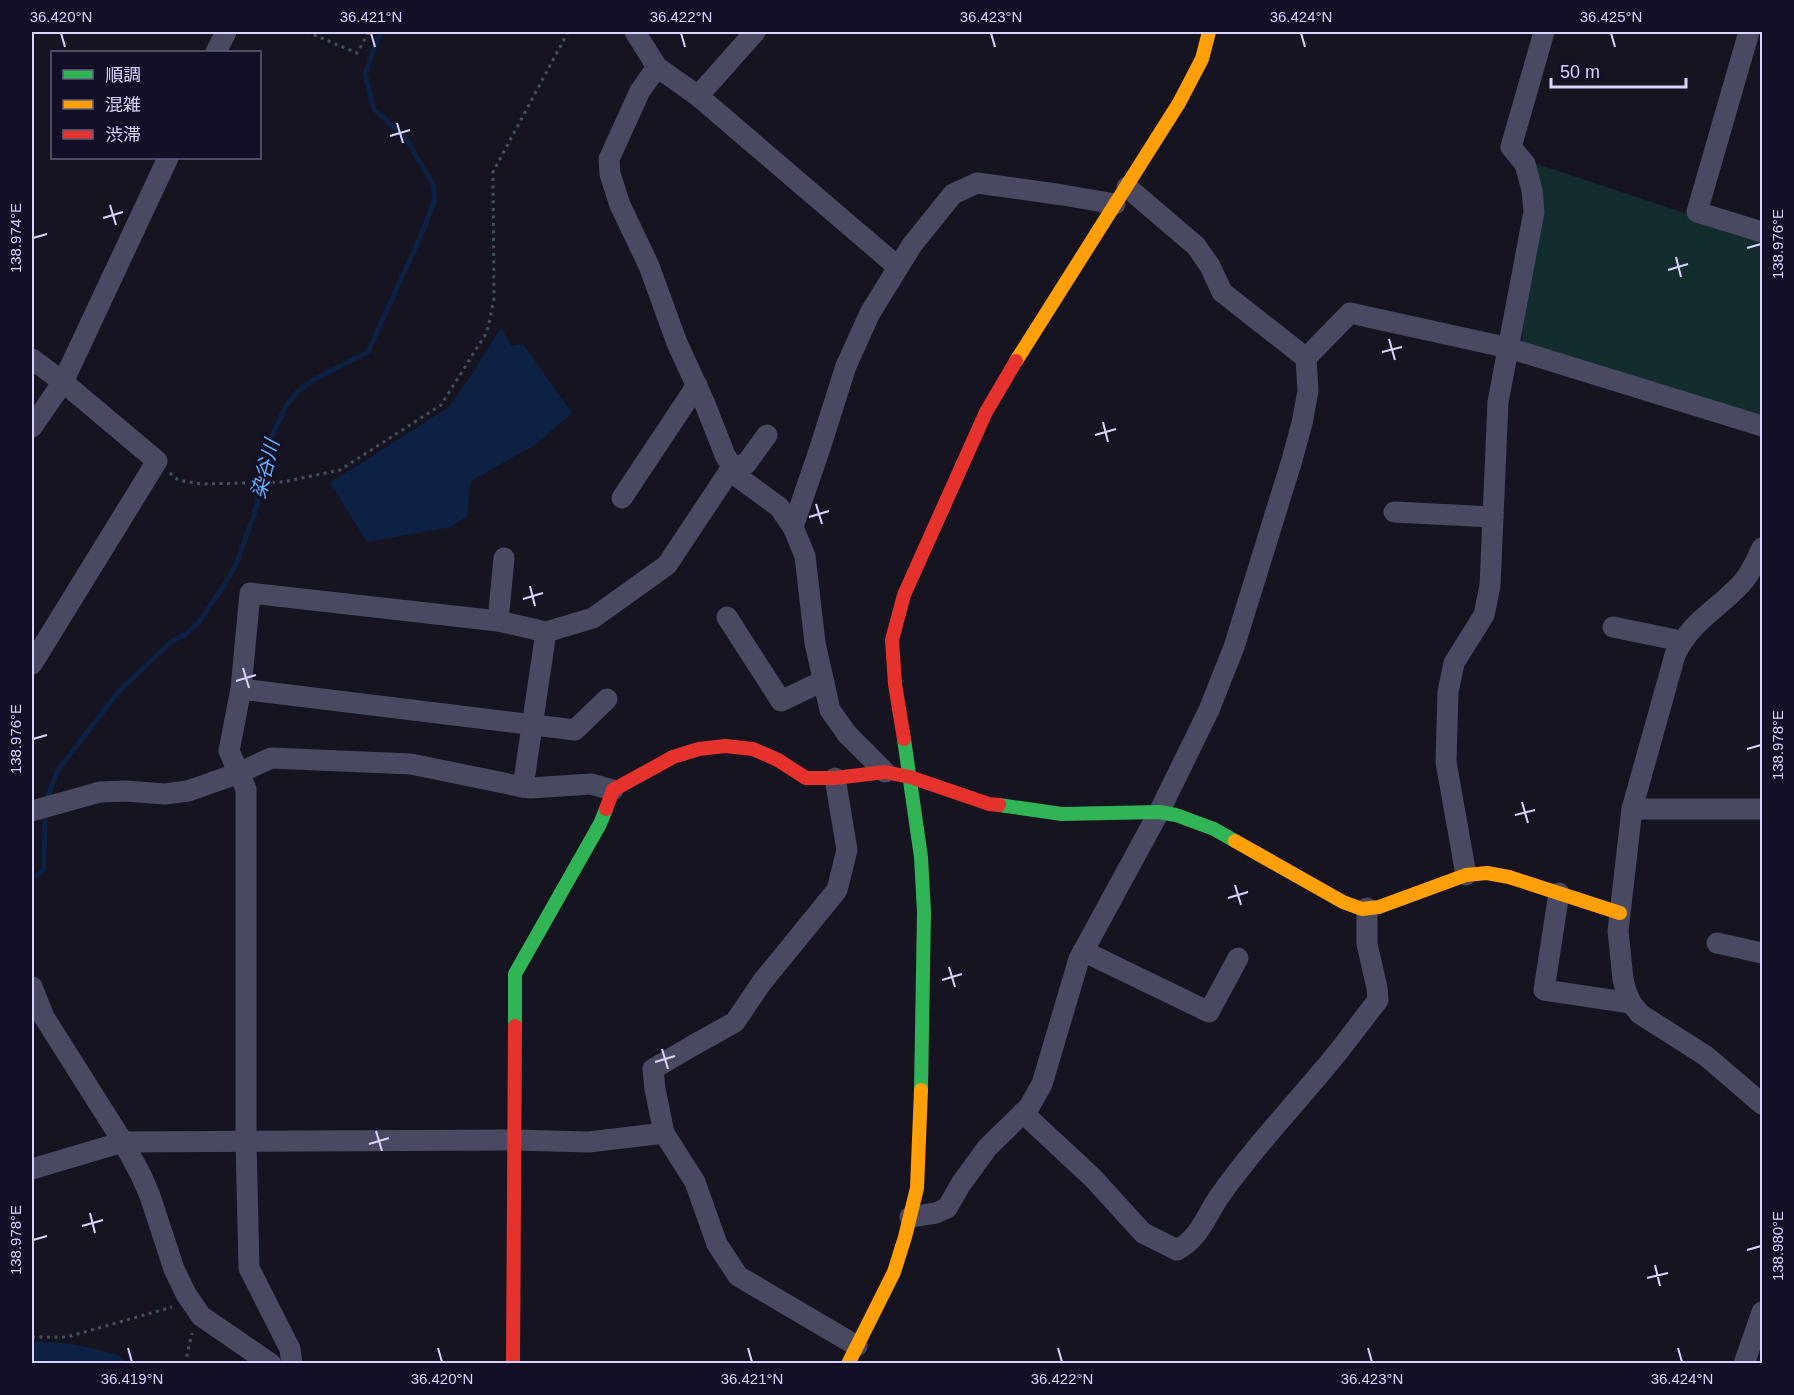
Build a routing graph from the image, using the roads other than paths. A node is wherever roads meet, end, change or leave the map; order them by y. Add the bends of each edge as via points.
1 (226, 32) edge
2 (635, 32) edge
3 (755, 32) edge
4 (1544, 32) edge
5 (1749, 32) edge
6 (1210, 33) edge
7 (216, 51) edge
8 (657, 67) junction
9 (698, 96) junction
10 (168, 159) edge
11 (1121, 196) junction
12 (1762, 232) edge
13 (898, 267) junction
14 (1509, 348) junction
15 (1306, 358) junction
16 (32, 359) edge
17 (63, 382) junction
18 (697, 385) junction
19 (1762, 426) edge
20 (32, 427) edge
21 (767, 435) dead end
22 (732, 467) junction
23 (622, 498) dead end
24 (1394, 513) dead end
25 (1493, 517) junction
26 (793, 527) junction
27 (1762, 548) edge
28 (504, 558) dead end
29 (727, 617) dead end
30 (498, 621) junction
31 (1613, 627) dead end
32 (546, 632) junction
33 (1681, 641) junction
34 (32, 664) edge
35 (823, 681) junction
36 (241, 689) junction
37 (607, 699) dead end
38 (532, 725) junction
39 (885, 772) junction
40 (239, 773) junction
41 (910, 777) junction
42 (835, 778) junction
43 (523, 787) junction
44 (613, 790) junction
45 (1632, 809) junction
46 (1762, 809) edge
47 (32, 811) edge
48 (1159, 812) junction
49 (1466, 875) junction
50 (1559, 893) junction
51 (1367, 908) junction
52 (1620, 913) junction
53 (1717, 943) dead end
54 (1083, 951) junction
55 (1762, 953) edge
56 (1238, 958) dead end
57 (32, 987) edge
58 (1631, 1003) junction
59 (1762, 1104) edge
60 (1023, 1113) junction
61 (664, 1133) junction
62 (514, 1140) junction
63 (246, 1141) junction
64 (123, 1142) junction
65 (32, 1169) edge
66 (910, 1217) junction
67 (1762, 1312) edge
68 (853, 1355) edge
69 (272, 1364) edge
70 (292, 1364) edge
71 (513, 1364) edge
72 (1744, 1364) edge

1 - 7 street
2 - 8 street
3 - 9 street
4 - 14 street via 1511,147 1525,164 1534,212
5 - 12 street via 1697,212
6 - 11 street via 1202,59 1179,103
8 - 9 street
8 - 18 street via 640,91 609,159 610,174
9 - 13 street
10 - 17 street
11 - 13 street via 1063,195 977,183 953,194
11 - 15 street via 1196,246 1222,292
11 - 41 street via 986,412 904,595 892,640
13 - 26 street via 870,313 846,366
14 - 15 street via 1350,313
14 - 19 street
14 - 25 street via 1498,402
15 - 48 street via 1308,391 1302,423 1234,647 1209,710
16 - 17 street
17 - 20 street
17 - 34 street via 157,461
18 - 22 street
18 - 23 street
21 - 22 street via 746,464
22 - 26 street via 738,477 779,507
22 - 32 street via 667,565 593,618
24 - 25 street
25 - 49 street via 1490,586 1484,615 1454,663 1448,692 1446,762
26 - 35 street via 805,556
27 - 33 street via 1742,584
28 - 30 street
29 - 35 street via 781,701
30 - 32 street
30 - 36 street via 250,593
31 - 33 street
32 - 38 street
33 - 45 street
35 - 39 street via 830,710 847,734
36 - 38 street
36 - 40 street via 229,752
37 - 38 street via 574,730
38 - 43 street
39 - 41 street
39 - 42 street
40 - 43 street via 271,758 411,764
40 - 47 street via 188,791 100,792
40 - 63 street via 246,789
41 - 48 street via 989,804 1052,813
41 - 66 street via 924,912 920,1124 917,1188
42 - 44 street via 806,778 753,749 725,746 673,757
42 - 61 street via 847,850 837,890 762,982 735,1022 653,1069
43 - 44 street via 591,784
44 - 62 street via 600,824 515,974
45 - 46 street
45 - 52 street
48 - 51 street via 1215,829 1343,902
48 - 54 street
49 - 50 street via 1498,874
49 - 51 street
50 - 52 street
50 - 58 street via 1544,990
51 - 60 street via 1367,944 1378,1000 1238,1169 1203,1226 1185,1246 1177,1250 1143,1233 1093,1178
52 - 58 street via 1623,979
53 - 55 street
54 - 56 street via 1209,1012
54 - 60 street via 1042,1084
57 - 64 street via 44,1017
58 - 59 street via 1640,1014 1706,1056
60 - 66 street via 987,1148 947,1208 936,1214
61 - 62 street via 589,1142
61 - 68 street via 695,1182 717,1244 738,1276
62 - 63 street
62 - 71 street
63 - 64 street
63 - 70 street via 249,1268 290,1349
64 - 65 street
64 - 69 street via 150,1196 174,1269 196,1309
66 - 68 street via 894,1272
67 - 72 street

